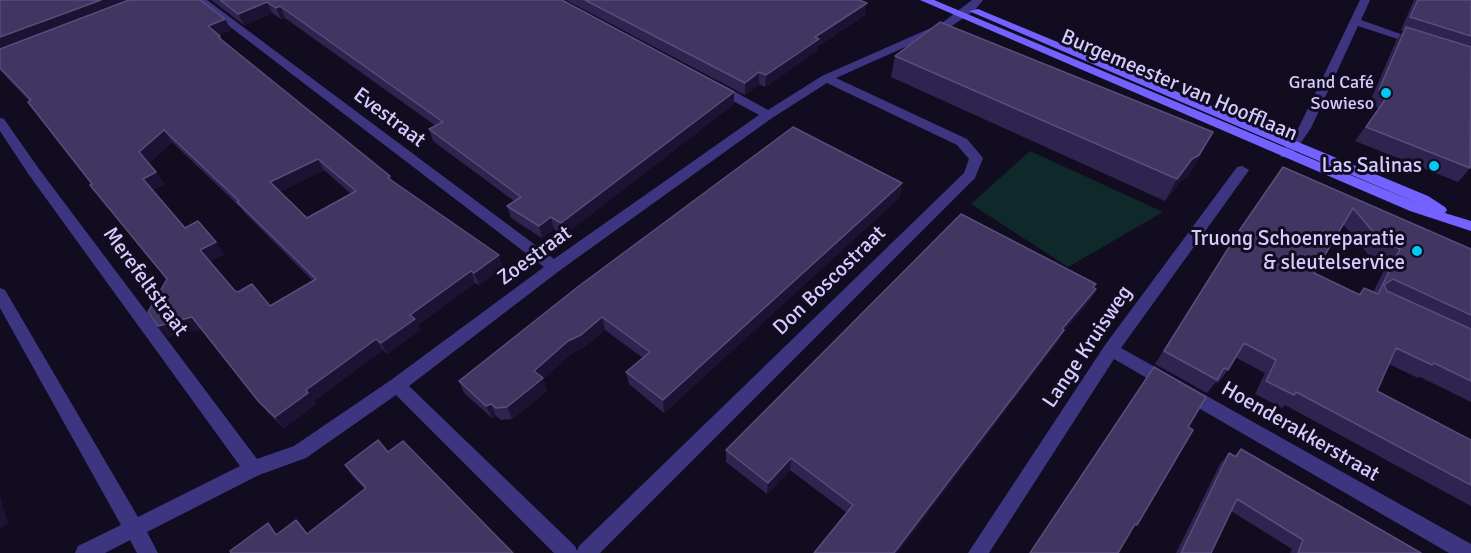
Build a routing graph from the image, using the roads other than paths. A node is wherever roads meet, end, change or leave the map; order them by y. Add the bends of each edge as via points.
1 (200, 0) edge
2 (925, 0) edge
3 (948, 0) edge
4 (1365, 0) edge
5 (969, 8) edge
6 (1355, 21) junction
7 (1429, 45) edge
8 (826, 78) junction
9 (707, 82) edge
10 (768, 115) junction
11 (0, 122) edge
12 (1289, 149) junction
13 (1242, 170) dead end
14 (1471, 226) edge
15 (554, 267) junction
16 (0, 294) edge
17 (1111, 350) junction
18 (397, 385) junction
19 (253, 469) junction
20 (134, 527) junction
21 (85, 553) edge
22 (148, 553) edge
23 (568, 553) edge
24 (586, 553) edge
25 (978, 553) edge
26 (1467, 553) edge

1 - 15 street, Evestraat
2 - 5 main road, Burgemeester van Hoofflaan
3 - 5 main road, Burgemeester van Hoofflaan
4 - 6 street
5 - 8 street, Zoestraat via 946,25
5 - 12 main road, Burgemeester van Hoofflaan
6 - 7 street
6 - 12 street via 1305,128
8 - 10 street, Zoestraat
8 - 24 street, Don Boscostraat via 962,142 976,158 970,175
9 - 10 street
10 - 15 street, Zoestraat
11 - 19 street, Merefeltstraat
12 - 14 main road, Burgemeester van Hoofflaan via 1415,208
13 - 17 street, Lange Kruisweg
15 - 18 street, Zoestraat
16 - 20 street
17 - 25 street, Lange Kruisweg
17 - 26 street, Hoenderakkerstraat
18 - 19 street, Zoestraat via 300,452
18 - 23 street
19 - 20 street, Zoestraat
20 - 21 street, Zoestraat
20 - 22 street

